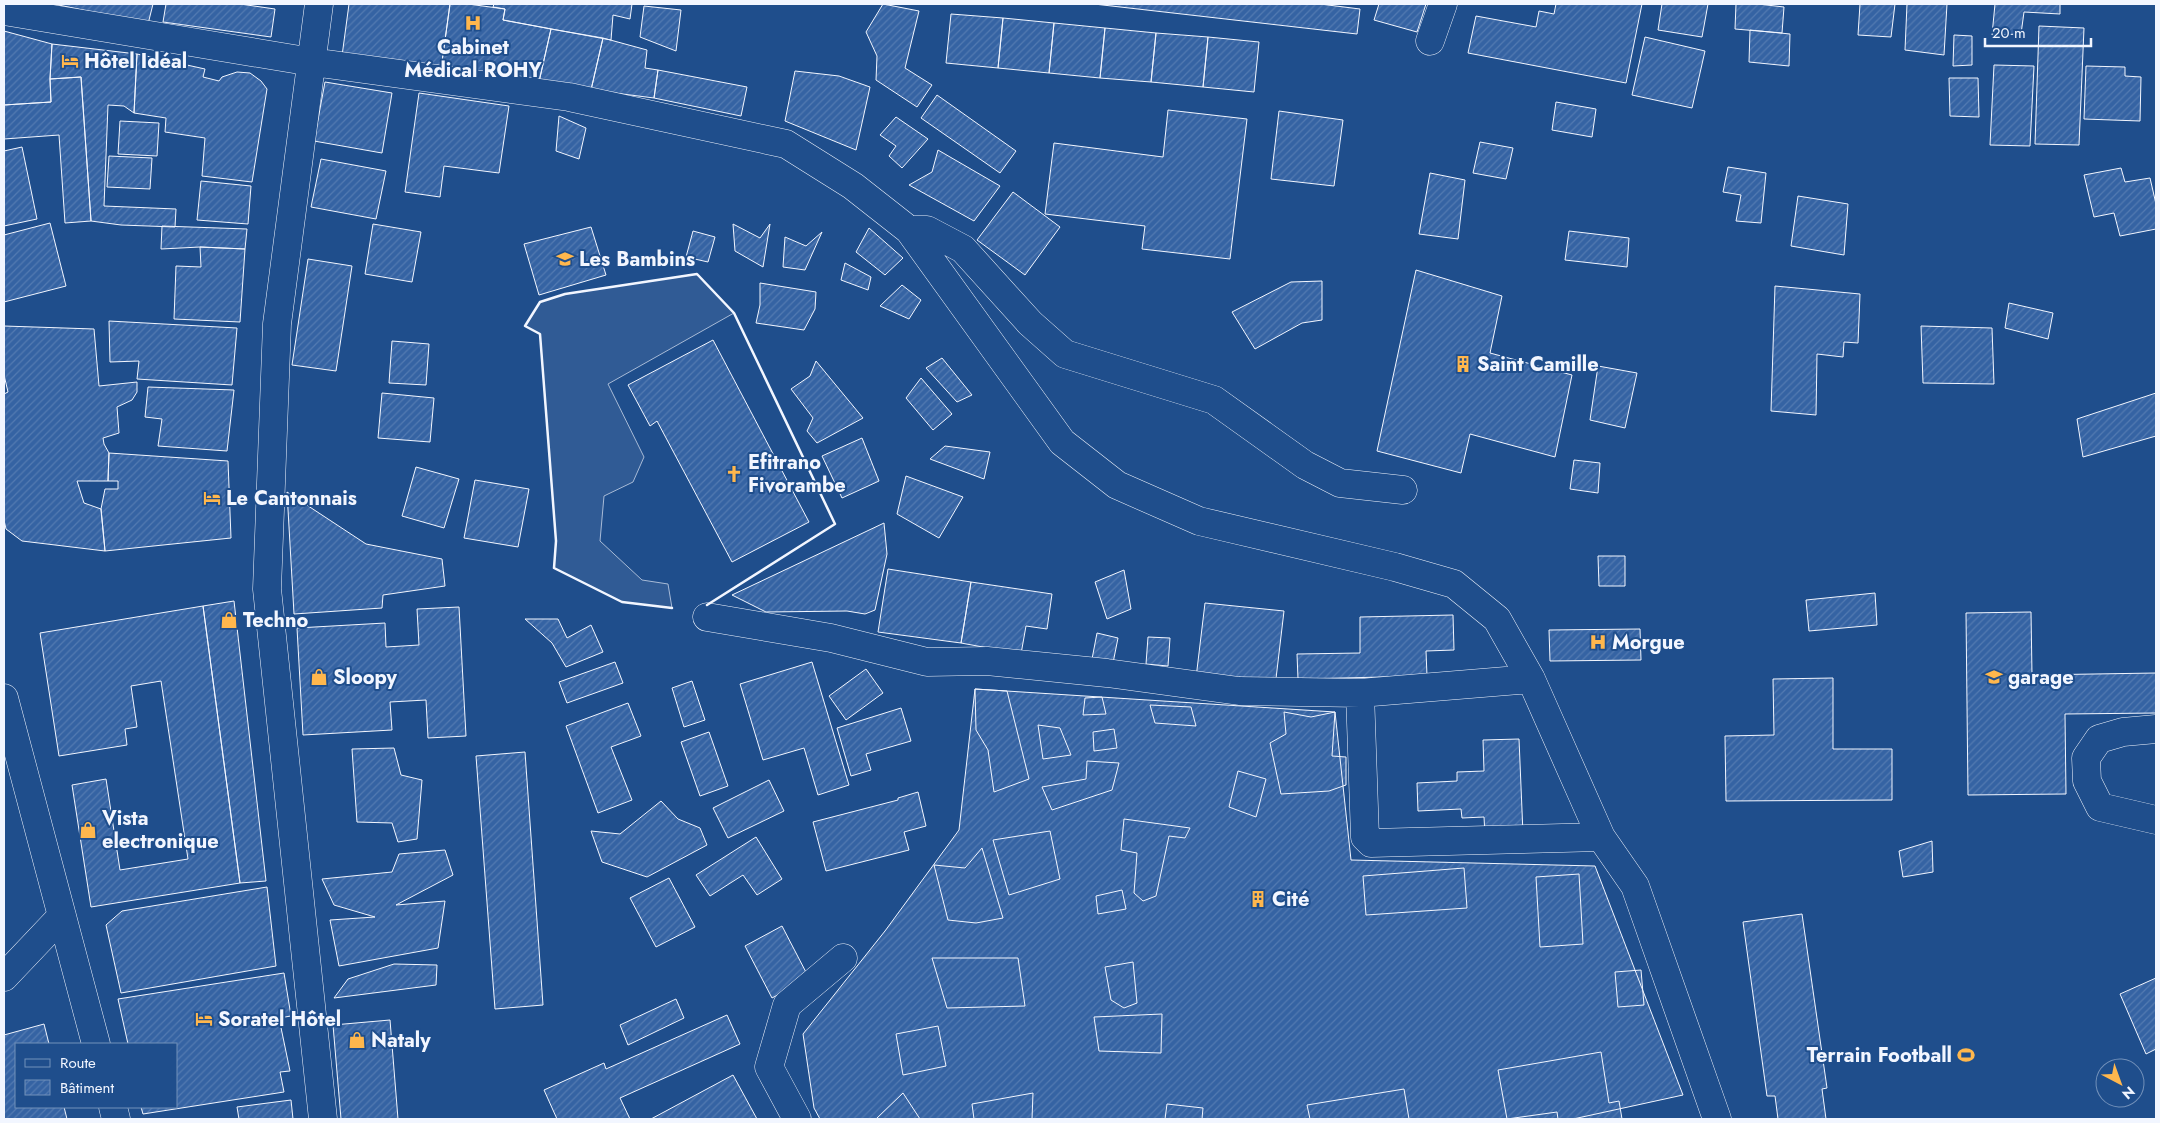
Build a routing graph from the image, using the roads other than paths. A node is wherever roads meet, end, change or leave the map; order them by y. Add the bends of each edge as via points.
1 (319, 4) edge
2 (1443, 4) edge
3 (4, 11) edge
4 (1430, 41) dead end
5 (312, 62) junction
6 (908, 230) junction
7 (1403, 490) dead end
8 (706, 617) dead end
9 (1532, 679) junction
10 (1360, 693) junction
11 (4, 698) edge
12 (2156, 729) edge
13 (2156, 820) edge
14 (1601, 837) junction
15 (62, 916) junction
16 (843, 958) dead end
17 (4, 977) edge
18 (96, 1043) edge
19 (323, 1119) edge
20 (797, 1119) edge
21 (1717, 1119) edge

1 - 5 street
2 - 4 street
3 - 5 street
5 - 6 street via 569,97 786,144 853,186
5 - 19 street via 277,324 267,589
6 - 7 street via 927,230 963,249 1030,323 1065,354 1214,400 1305,465 1340,483
6 - 9 street via 1062,442 1117,485 1199,521 1454,584 1497,619
8 - 10 street via 832,638 927,662 987,661 1107,672 1239,692
9 - 10 street
9 - 14 street
10 - 14 street via 1365,837 1371,843
11 - 15 street
12 - 13 street via 2123,732 2098,739 2086,758 2086,781 2100,806
14 - 21 street via 1635,886
15 - 17 street
15 - 18 street
16 - 20 street via 787,1005 769,1067

